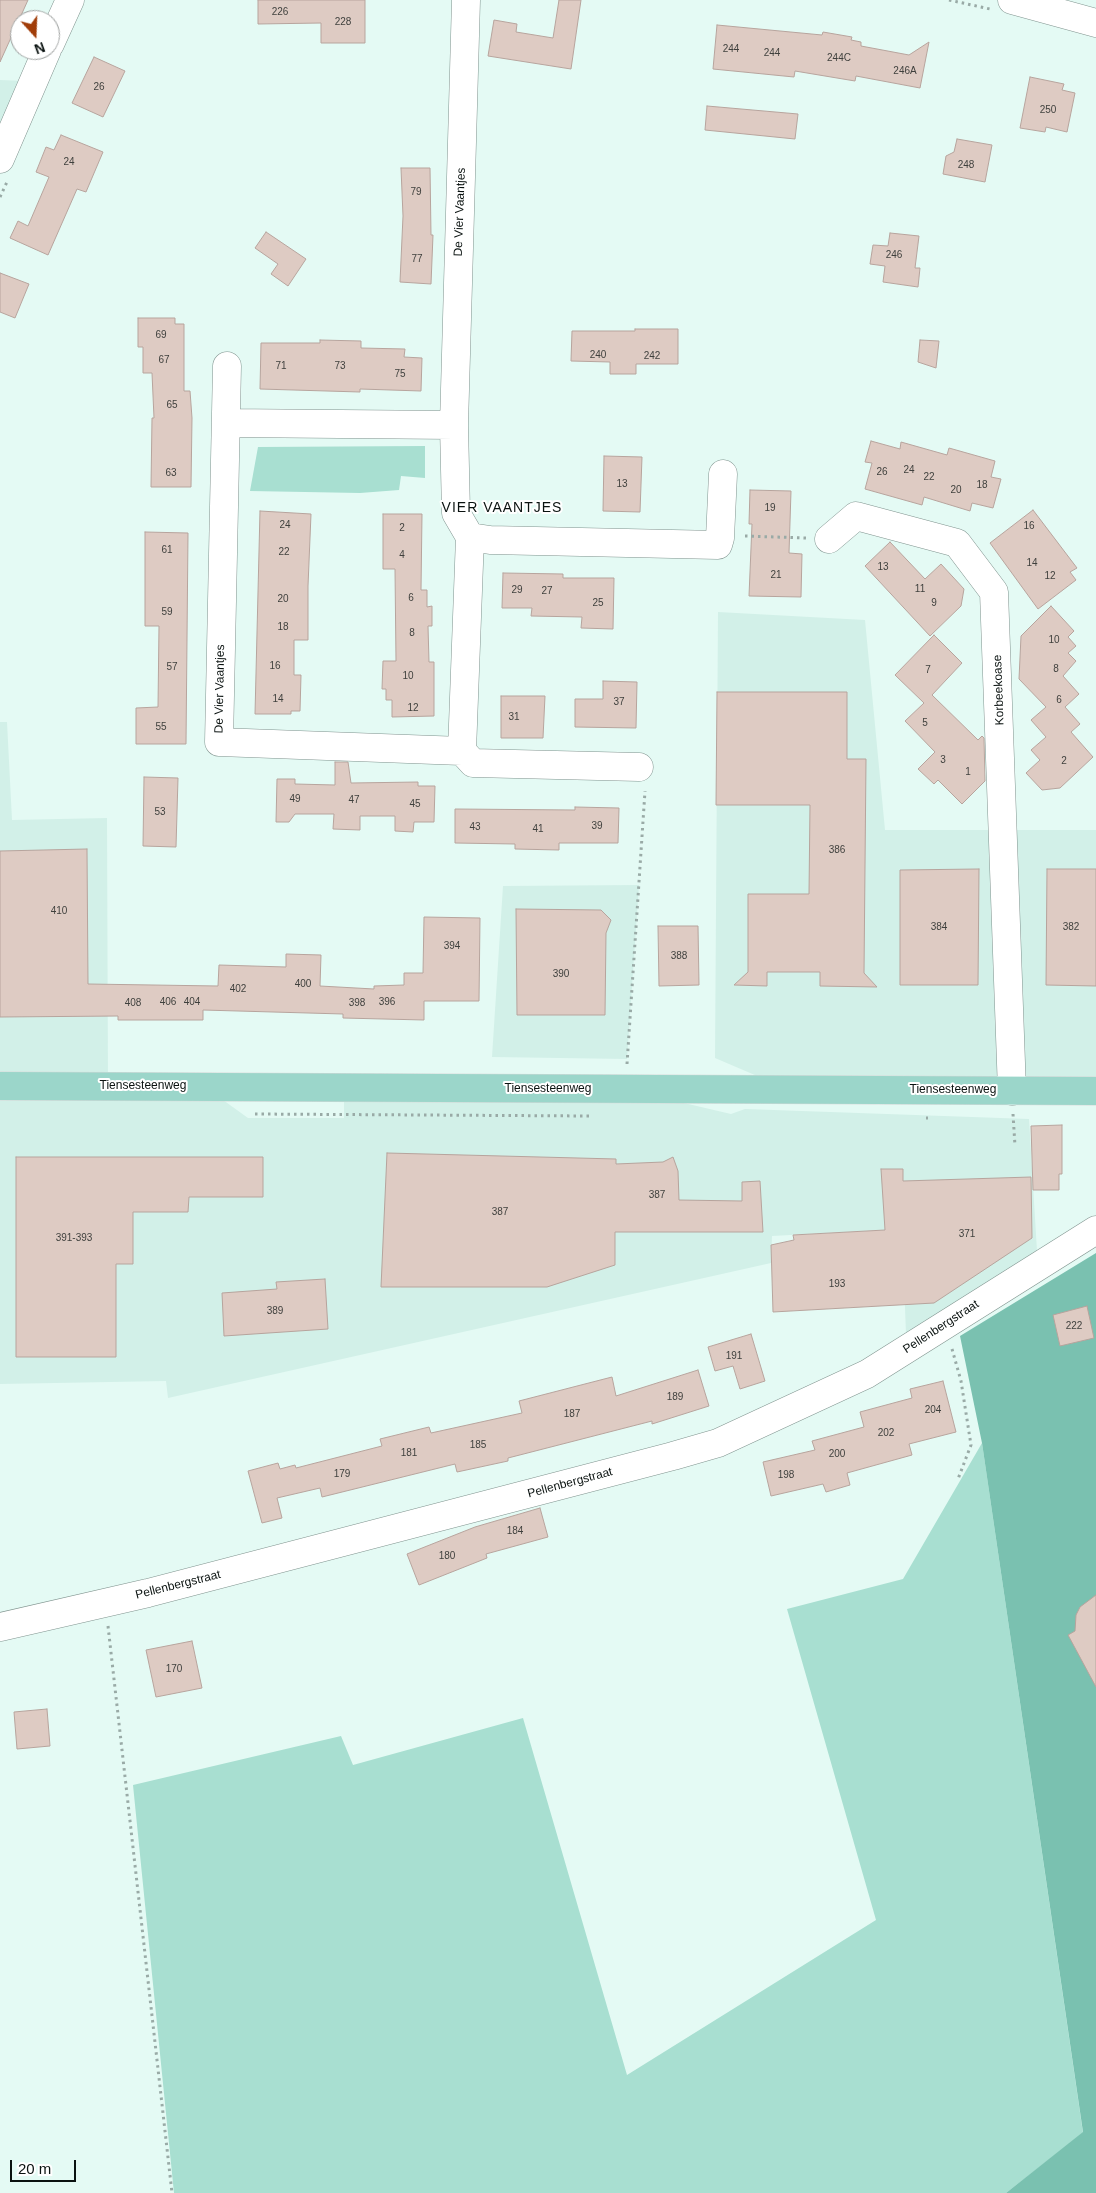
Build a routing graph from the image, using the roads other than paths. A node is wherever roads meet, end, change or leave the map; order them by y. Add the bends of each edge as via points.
1 (70, 0) edge
2 (466, 0) edge
3 (1012, 0) edge
4 (60, 22) edge
5 (1096, 23) edge
6 (43, 60) edge
7 (0, 159) edge
8 (227, 366) dead end
9 (226, 423) junction
10 (454, 425) junction
11 (723, 474) dead end
12 (470, 537) junction
13 (829, 539) road end
14 (462, 751) junction
15 (639, 766) road end
16 (0, 1086) edge
17 (1012, 1090) junction
18 (1096, 1091) edge
19 (1096, 1230) edge
20 (0, 1628) edge

1 - 4 street
2 - 10 street, De Vier Vaantjes
3 - 5 street
6 - 7 street
8 - 9 street, De Vier Vaantjes
9 - 10 street
9 - 14 street, De Vier Vaantjes via 219,742
10 - 12 street, De Vier Vaantjes via 456,512
11 - 12 street via 718,545
12 - 14 street
13 - 17 street, Korbeekoase via 856,516 957,543 994,592
14 - 15 street via 472,763
16 - 17 main road, Tiensesteenweg
17 - 18 main road, Tiensesteenweg
19 - 20 street, Pellenbergstraat via 867,1374 718,1443

